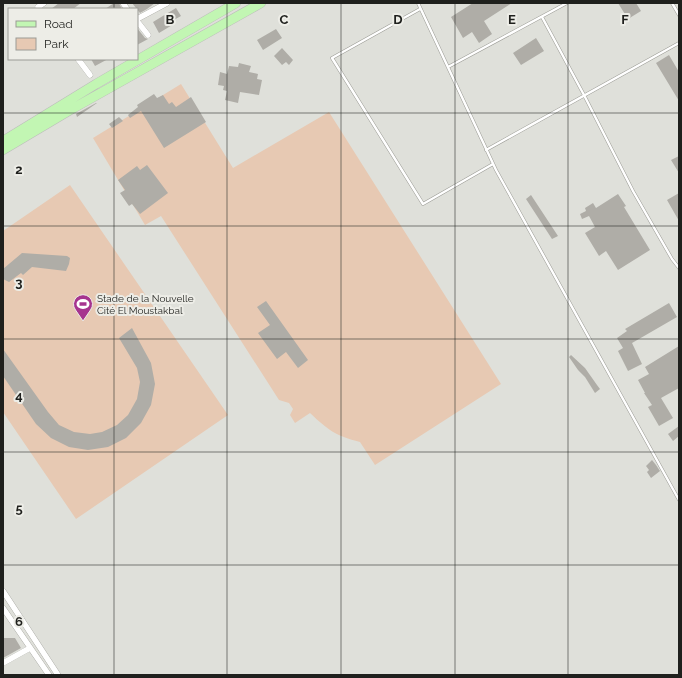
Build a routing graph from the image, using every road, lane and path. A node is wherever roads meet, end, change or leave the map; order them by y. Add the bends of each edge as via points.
1 (167, 3) edge
2 (236, 3) edge
3 (261, 3) edge
4 (418, 3) edge
5 (567, 3) edge
6 (672, 3) edge
7 (420, 9) junction
8 (679, 15) edge
9 (542, 17) junction
10 (138, 19) edge
11 (138, 21) edge
12 (148, 35) dead end
13 (679, 43) edge
14 (79, 60) edge
15 (137, 60) edge
16 (138, 60) edge
17 (448, 67) junction
18 (90, 75) dead end
19 (584, 95) junction
20 (70, 106) junction
21 (15, 138) junction
22 (3, 141) edge
23 (3, 150) edge
24 (486, 150) junction
25 (493, 164) junction
26 (679, 268) edge
27 (679, 500) edge
28 (3, 592) edge
29 (3, 608) edge
30 (30, 648) junction
31 (3, 663) edge
32 (49, 675) edge
33 (58, 675) edge

1 - 10 street
2 - 16 main road
3 - 20 main road
4 - 7 lane
5 - 9 lane
6 - 8 lane
7 - 17 lane
7 - 25 lane via 332,58 423,204
9 - 17 lane
9 - 19 lane
11 - 12 street
13 - 19 lane
14 - 18 street
15 - 20 main road via 96,84
17 - 24 lane
19 - 24 lane
19 - 26 lane via 633,191
20 - 21 main road
21 - 22 main road
21 - 23 main road
24 - 25 lane
25 - 27 lane
28 - 33 street
29 - 30 street
30 - 31 street
30 - 32 street

